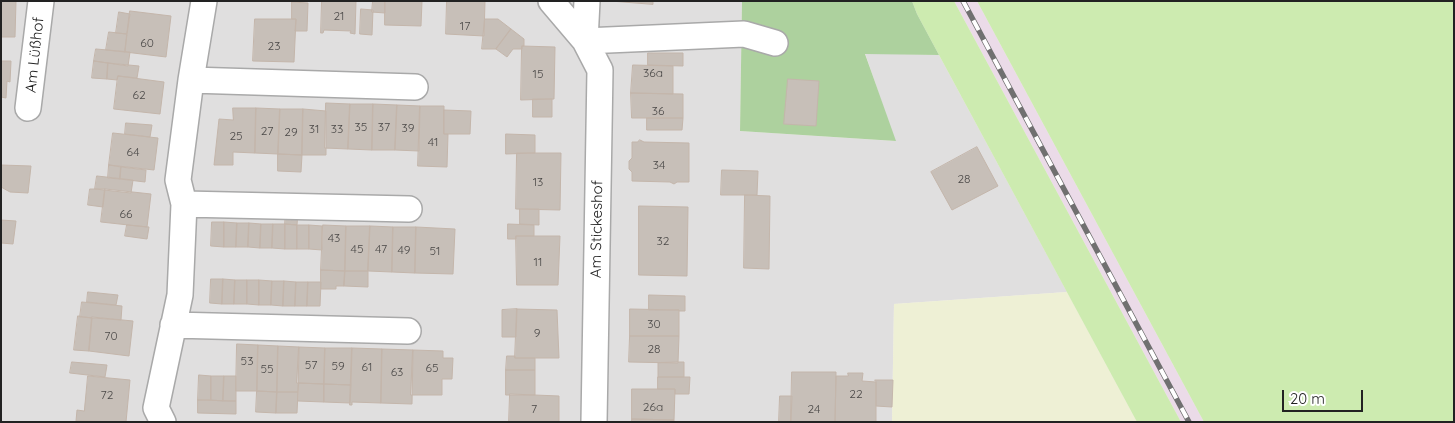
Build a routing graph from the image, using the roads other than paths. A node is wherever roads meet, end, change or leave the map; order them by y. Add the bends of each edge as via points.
1 (40, 1) edge
2 (204, 1) edge
3 (551, 1) edge
4 (587, 1) edge
5 (585, 41) junction
6 (775, 42) dead end
7 (191, 80) junction
8 (415, 87) dead end
9 (28, 108) dead end
10 (184, 204) junction
11 (409, 209) dead end
12 (173, 324) junction
13 (408, 331) dead end
14 (163, 422) edge
15 (594, 422) edge

1 - 9 street, Am Lüßhof
2 - 7 street
3 - 5 street, Am Stickeshof
4 - 5 street
5 - 6 street via 744,34
5 - 15 street, Am Stickeshof via 600,70
7 - 8 street
7 - 10 street via 178,180
10 - 11 street
10 - 12 street via 180,295
12 - 13 street
12 - 14 street via 156,408

